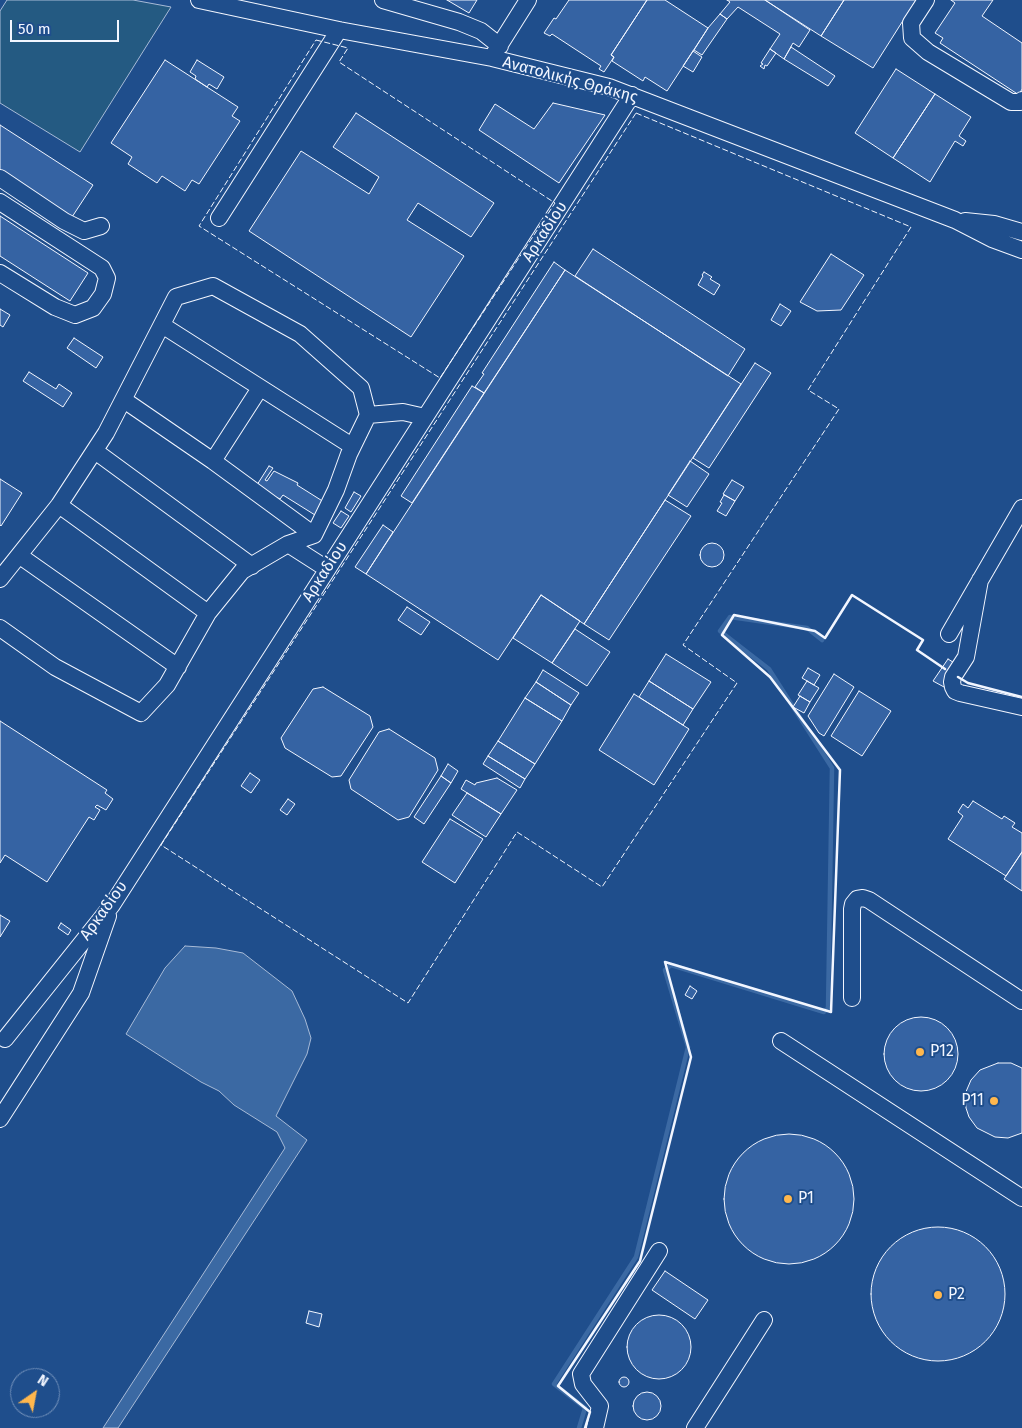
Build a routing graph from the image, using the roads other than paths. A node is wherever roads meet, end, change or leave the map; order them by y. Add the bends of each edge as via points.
1 (199, 0) edge
2 (383, 0) edge
3 (528, 0) edge
4 (926, 0) edge
5 (339, 30) junction
6 (496, 52) junction
7 (632, 95) junction
8 (1022, 100) edge
9 (0, 178) edge
10 (0, 202) edge
11 (219, 218) dead end
12 (955, 220) junction
13 (101, 226) dead end
14 (1022, 232) edge
15 (1022, 250) edge
16 (0, 273) edge
17 (162, 325) junction
18 (260, 388) junction
19 (124, 400) junction
20 (368, 415) junction
21 (425, 417) junction
22 (352, 446) junction
23 (95, 450) junction
24 (213, 461) junction
25 (59, 504) junction
26 (1022, 508) edge
27 (314, 535) junction
28 (288, 544) junction
29 (20, 556) junction
30 (252, 566) junction
31 (327, 569) junction
32 (0, 579) edge
33 (980, 580) junction
34 (208, 613) junction
35 (0, 628) edge
36 (949, 634) dead end
37 (178, 666) junction
38 (1022, 707) edge
39 (112, 904) junction
40 (852, 998) dead end
41 (1022, 1001) edge
42 (5, 1039) dead end
43 (781, 1041) dead end
44 (0, 1119) edge
45 (1022, 1198) edge
46 (658, 1251) dead end
47 (764, 1320) dead end
48 (595, 1428) edge
49 (695, 1428) edge

1 - 5 street, Ανατολικής Θράκης
2 - 6 street via 481,31
3 - 6 street
4 - 8 street via 912,23 912,38 928,52 1011,102
5 - 6 street, Ανατολικής Θράκης
5 - 11 street
6 - 7 street, Ανατολικής Θράκης
7 - 12 street, Ανατολικής Θράκης
7 - 21 street, Αρκαδίου
9 - 13 street via 64,222 84,230
10 - 16 street via 102,268 107,278 103,294 93,308 76,315 55,307
12 - 14 street, Ανατολικής Θράκης via 994,224
12 - 15 street, Ανατολικής Θράκης
17 - 18 street
17 - 19 street
17 - 20 street via 176,297 213,286 300,334 361,388
18 - 22 street
18 - 24 street
19 - 23 street
19 - 24 street
20 - 21 street via 403,412
20 - 22 street
21 - 31 street, Αρκαδίου
22 - 27 street via 336,490
23 - 25 street
23 - 30 street
24 - 27 street
25 - 29 street
25 - 34 street
26 - 33 street
27 - 28 street
28 - 30 street
28 - 31 street
29 - 32 street
29 - 37 street
30 - 34 street via 242,572
31 - 39 street, Αρκαδίου
33 - 36 street
33 - 38 street via 966,657 953,677 952,687 960,693
34 - 37 street
35 - 37 street via 55,667 141,713 167,685
39 - 42 street, Αρκαδίου
39 - 44 street via 80,993
40 - 41 street via 852,909 857,900 863,898
43 - 45 street
46 - 48 street via 581,1374 583,1384 600,1406
47 - 49 street

